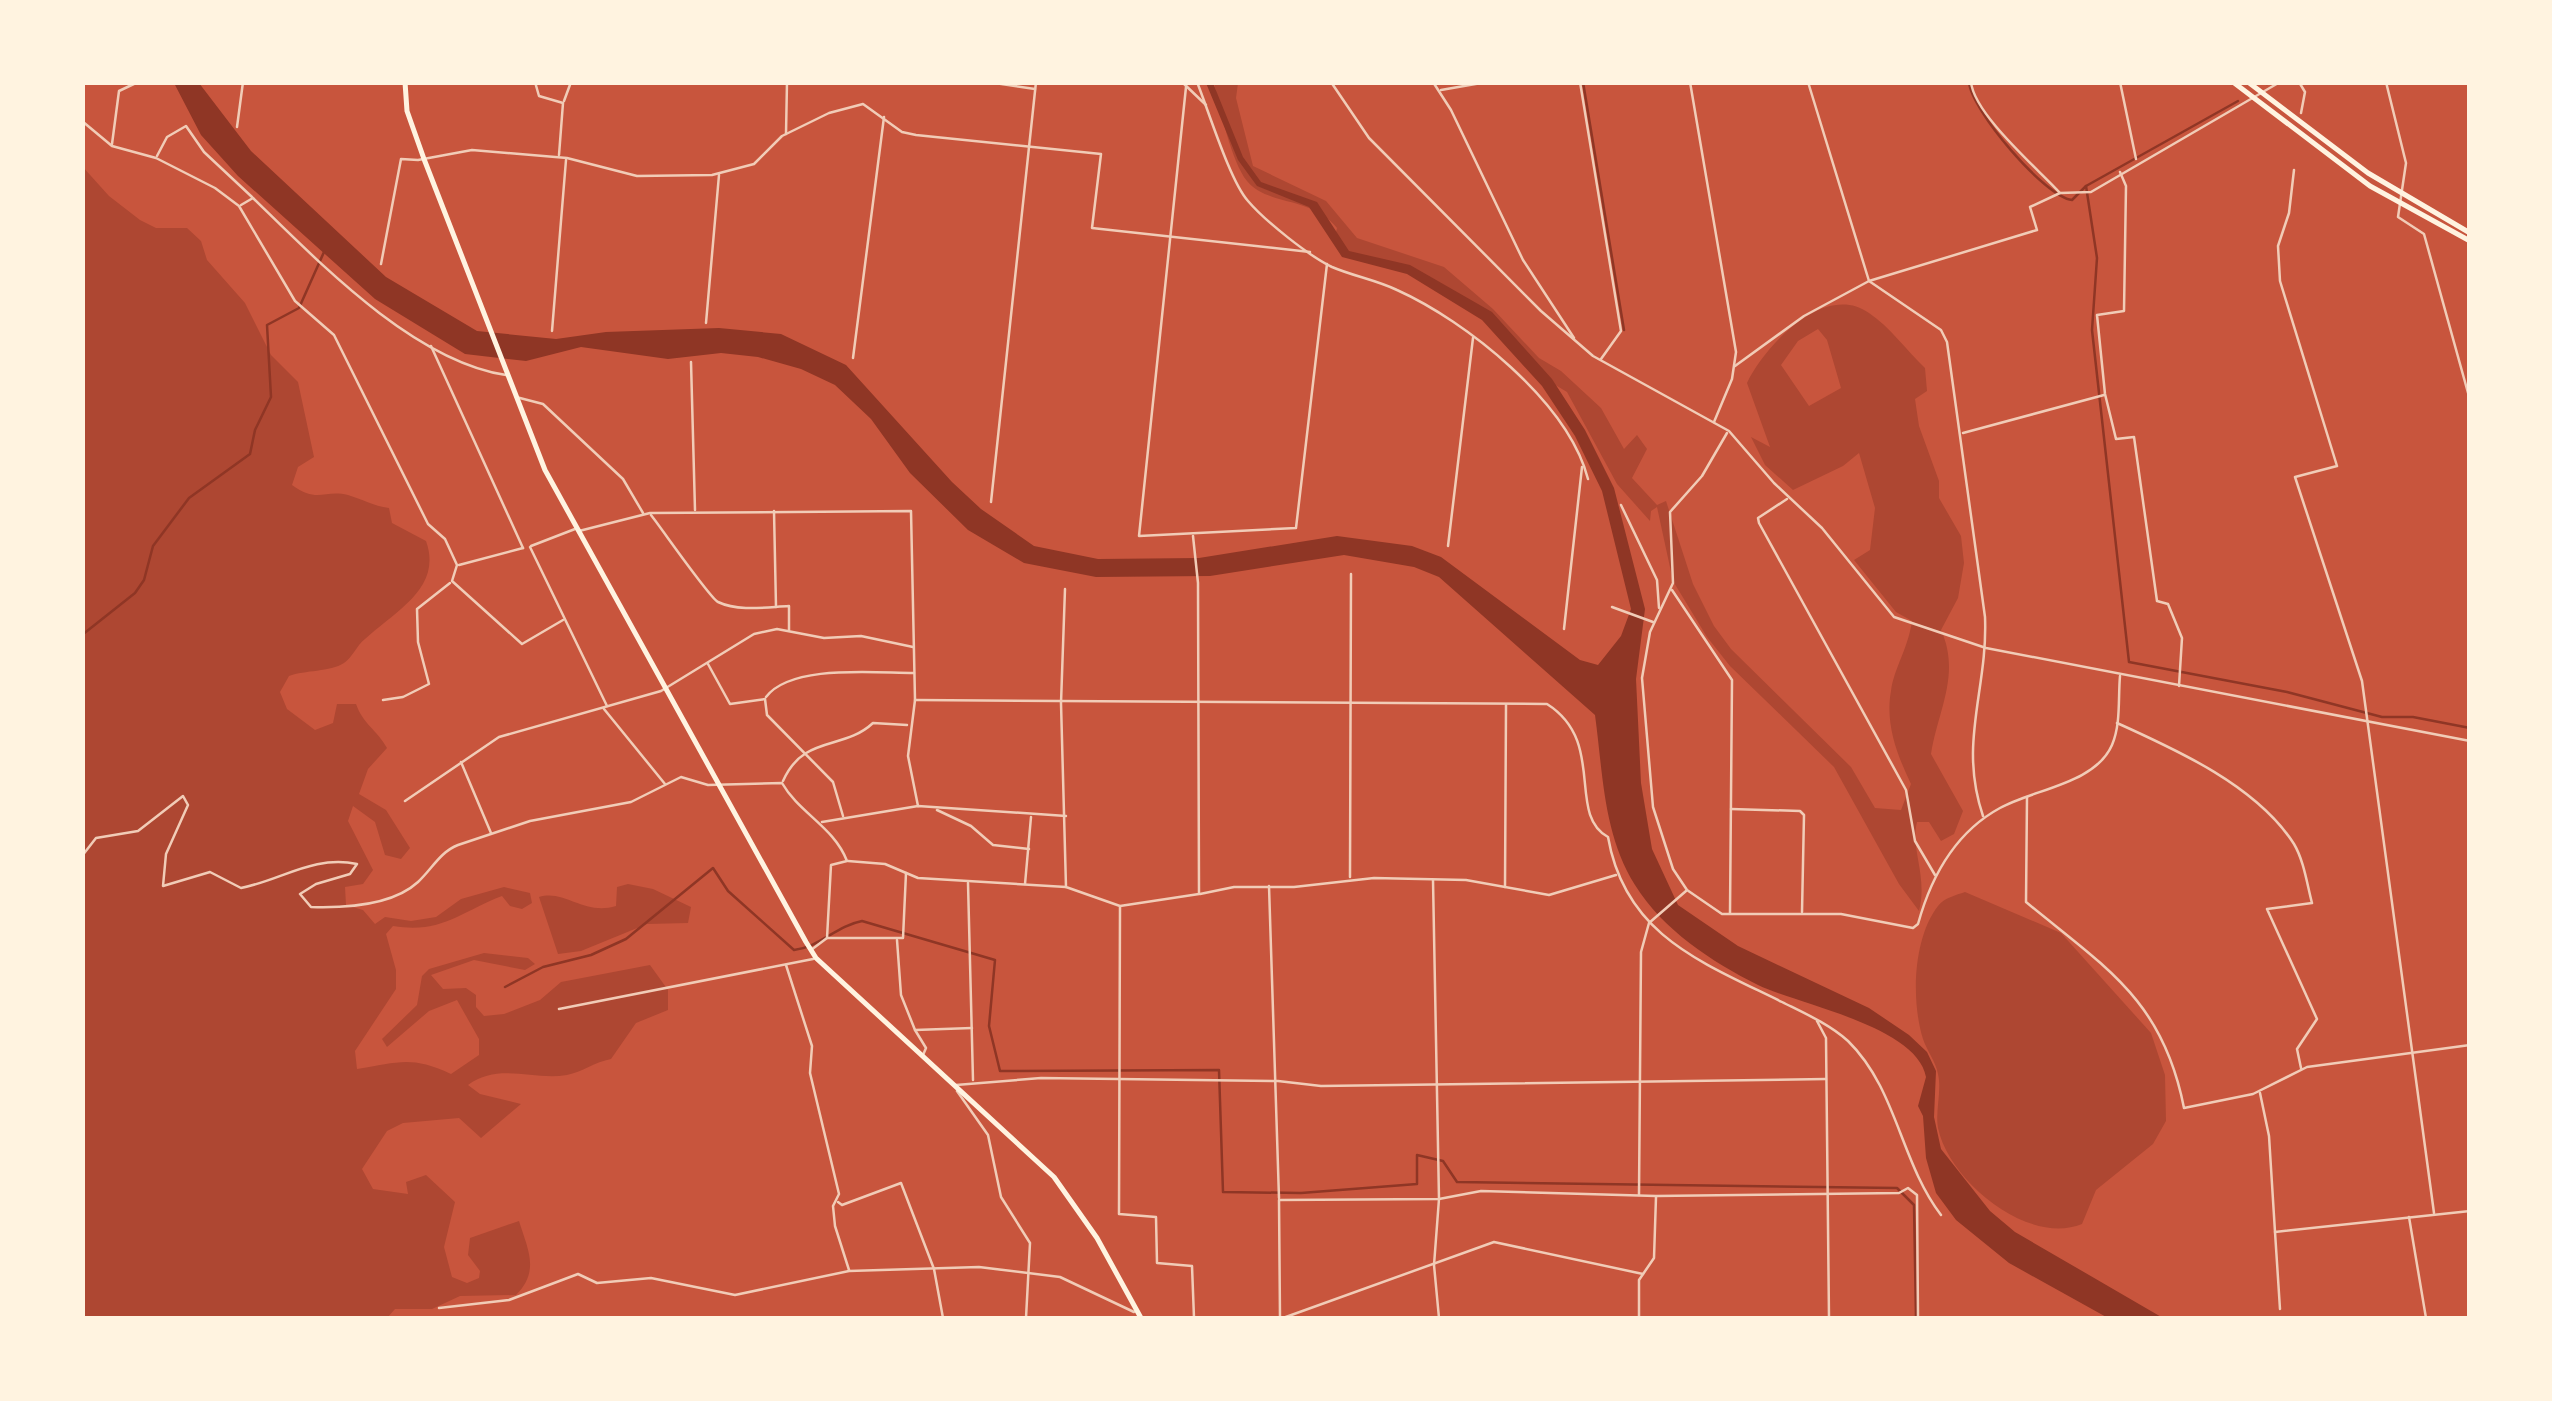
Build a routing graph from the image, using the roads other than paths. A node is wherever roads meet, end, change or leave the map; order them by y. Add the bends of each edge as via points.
1 (138, 82) edge
2 (244, 82) edge
3 (404, 82) edge
4 (536, 82) edge
5 (571, 82) edge
6 (786, 82) edge
7 (988, 82) edge
8 (1036, 82) edge
9 (1196, 82) edge
10 (1331, 82) edge
11 (1434, 82) edge
12 (1487, 82) edge
13 (1580, 82) edge
14 (1690, 82) edge
15 (1808, 82) edge
16 (1971, 82) edge
17 (2120, 82) edge
18 (2233, 82) edge
19 (2248, 82) edge
20 (2280, 82) edge
21 (2300, 82) edge
22 (2386, 82) edge
23 (1184, 85) edge
24 (1035, 89) junction
25 (1440, 90) junction
26 (2263, 94) junction
27 (2254, 99) junction
28 (563, 102) junction
29 (1207, 106) junction
30 (2301, 113) dead end
31 (884, 116) junction
32 (82, 121) edge
33 (237, 127) dead end
34 (786, 134) junction
35 (112, 146) junction
36 (1029, 148) junction
37 (558, 157) junction
38 (156, 158) junction
39 (566, 158) junction
40 (424, 160) junction
41 (2136, 162) junction
42 (2294, 170) dead end
43 (2120, 172) junction
44 (720, 173) junction
45 (2400, 192) junction
46 (2060, 193) junction
47 (253, 198) junction
48 (2400, 203) junction
49 (239, 206) junction
50 (2470, 233) edge
51 (1170, 236) junction
52 (2470, 241) edge
53 (1310, 252) junction
54 (381, 264) dead end
55 (1326, 264) junction
56 (1869, 281) junction
57 (706, 323) dead end
58 (552, 332) dead end
59 (1473, 336) junction
60 (1578, 343) junction
61 (430, 345) junction
62 (853, 358) dead end
63 (1600, 360) junction
64 (691, 362) dead end
65 (1734, 366) junction
66 (507, 372) junction
67 (2105, 394) junction
68 (516, 396) junction
69 (2469, 396) edge
70 (1714, 423) junction
71 (1728, 432) junction
72 (1963, 433) junction
73 (1582, 462) junction
74 (1588, 479) dead end
75 (1789, 498) junction
76 (991, 502) dead end
77 (1621, 505) dead end
78 (774, 510) junction
79 (695, 511) junction
80 (650, 513) junction
81 (644, 514) junction
82 (578, 529) junction
83 (1192, 534) junction
84 (1448, 546) dead end
85 (530, 547) junction
86 (523, 548) junction
87 (457, 565) junction
88 (1351, 574) dead end
89 (452, 582) junction
90 (1065, 588) dead end
91 (1672, 590) junction
92 (776, 607) junction
93 (1612, 607) dead end
94 (1658, 615) junction
95 (563, 620) junction
96 (1654, 623) junction
97 (1564, 629) dead end
98 (789, 632) junction
99 (915, 648) junction
100 (1986, 648) junction
101 (708, 663) junction
102 (914, 673) junction
103 (2120, 674) junction
104 (2179, 686) junction
105 (665, 689) junction
106 (765, 698) junction
107 (383, 700) dead end
108 (915, 700) junction
109 (1062, 703) junction
110 (1199, 703) junction
111 (1351, 703) junction
112 (1506, 704) junction
113 (606, 708) junction
114 (2117, 723) junction
115 (2369, 724) junction
116 (910, 725) junction
117 (2470, 741) edge
118 (805, 753) junction
119 (461, 762) junction
120 (82, 765) edge
121 (82, 779) edge
122 (718, 783) junction
123 (782, 783) junction
124 (666, 785) junction
125 (2027, 796) junction
126 (405, 801) dead end
127 (918, 806) junction
128 (936, 809) junction
129 (1730, 809) junction
130 (1031, 814) junction
131 (1066, 816) junction
132 (843, 818) junction
133 (1984, 818) junction
134 (820, 822) junction
135 (491, 834) junction
136 (1029, 849) junction
137 (82, 856) edge
138 (847, 861) junction
139 (906, 871) junction
140 (1616, 874) junction
141 (1937, 877) junction
142 (1350, 878) junction
143 (1433, 880) junction
144 (968, 883) junction
145 (1024, 885) junction
146 (1269, 886) junction
147 (1066, 887) junction
148 (1505, 890) junction
149 (1687, 890) junction
150 (1199, 894) junction
151 (1120, 906) junction
152 (1802, 914) junction
153 (1730, 915) junction
154 (1649, 924) junction
155 (827, 938) junction
156 (896, 938) junction
157 (811, 951) junction
158 (816, 958) junction
159 (786, 965) junction
160 (559, 1010) dead end
161 (1816, 1019) junction
162 (972, 1028) junction
163 (915, 1030) junction
164 (2470, 1045) edge
165 (2412, 1050) junction
166 (922, 1056) junction
167 (2301, 1070) junction
168 (1122, 1078) junction
169 (1826, 1079) junction
170 (1278, 1081) junction
171 (973, 1082) junction
172 (1642, 1082) junction
173 (1438, 1084) junction
174 (954, 1086) junction
175 (2260, 1091) junction
176 (1828, 1194) junction
177 (1639, 1195) junction
178 (1656, 1196) junction
179 (1439, 1199) junction
180 (1279, 1200) junction
181 (838, 1202) junction
182 (2470, 1211) edge
183 (2434, 1213) junction
184 (1942, 1215) dead end
185 (2409, 1216) junction
186 (2275, 1232) junction
187 (1434, 1265) junction
188 (934, 1269) junction
189 (849, 1271) junction
190 (1032, 1271) junction
191 (1643, 1274) junction
192 (439, 1308) dead end
193 (2280, 1310) dead end
194 (1140, 1316) edge
195 (943, 1318) edge
196 (1026, 1318) edge
197 (1194, 1318) edge
198 (1282, 1318) edge
199 (1440, 1318) edge
200 (1639, 1318) edge
201 (1830, 1318) edge
202 (1918, 1318) edge
203 (2426, 1318) edge

1 - 35 street via 120,91
2 - 33 street
3 - 40 main road
4 - 28 street via 539,96
5 - 28 street
6 - 34 street
7 - 24 street
8 - 24 street
9 - 29 street
10 - 60 street via 1369,138
11 - 25 street
12 - 25 street
13 - 63 street via 1621,331
14 - 65 street
15 - 56 street
16 - 46 street via 1974,98
17 - 41 street
18 - 27 main road
19 - 26 main road
20 - 26 street
21 - 30 street
22 - 45 street via 2406,163
23 - 29 street
23 - 51 street
24 - 36 street
25 - 60 street via 1524,260
26 - 27 street
26 - 45 main road
27 - 41 street
27 - 48 main road
28 - 37 street
29 - 53 street via 1240,190
31 - 34 street via 868,105 846,107
31 - 36 street via 902,132
31 - 62 street
32 - 35 street
34 - 44 street via 754,164
35 - 38 street
36 - 51 street via 1102,154 1092,228
36 - 76 street
37 - 39 street
37 - 40 street via 472,150
38 - 47 street via 167,137 186,126
38 - 49 street
39 - 44 street via 637,176
39 - 58 street
40 - 54 street via 401,158
40 - 66 main road
41 - 43 street
42 - 115 street via 2278,246 2280,281 2337,466 2295,477 2353,648
43 - 46 street via 2091,192
43 - 67 street via 2126,186 2127,288 2124,311 2097,315
44 - 57 street
45 - 48 street
45 - 50 main road
46 - 56 street via 2030,206 2037,230
47 - 49 street
47 - 61 street via 346,284
48 - 52 main road
48 - 69 street via 2398,217 2424,234
49 - 87 street via 296,300 334,335 428,524 445,539
51 - 53 street
51 - 83 street via 1139,536
53 - 55 street
55 - 59 street via 1394,288
55 - 83 street via 1296,528
56 - 65 street via 1804,316
56 - 72 street via 1941,330
59 - 73 street via 1528,386
59 - 84 street
60 - 63 street
61 - 66 street
61 - 86 street
63 - 70 street
64 - 79 street
65 - 70 street
66 - 68 main road
67 - 72 street
67 - 104 street via 2116,439 2134,438 2158,601 2168,604 2182,638
68 - 81 street via 543,404 623,479
68 - 82 main road
70 - 71 street
71 - 75 street
71 - 91 street via 1670,512
72 - 100 street
73 - 74 street
73 - 97 street
75 - 100 street via 1894,617
75 - 141 street via 1759,523 1906,790 1915,841
77 - 94 street via 1657,580
78 - 79 street
78 - 92 street
78 - 99 street via 912,511
79 - 80 street
80 - 81 street
80 - 92 street via 710,596 747,608
81 - 82 street
82 - 85 street
82 - 105 main road
83 - 110 street
85 - 86 street
85 - 95 street
86 - 87 street
87 - 89 street
88 - 111 street
89 - 95 street via 522,644
89 - 107 street via 418,609 429,684
90 - 109 street
91 - 94 street
91 - 129 street via 1732,680
92 - 98 street via 789,606
93 - 96 street
94 - 96 street
95 - 113 street
96 - 149 street via 1642,678 1650,781 1668,858
98 - 99 street via 862,636
98 - 101 street via 754,634
99 - 102 street
100 - 103 street
100 - 133 street via 1970,740
101 - 105 street
101 - 106 street via 730,704
102 - 106 street via 799,676 775,685
102 - 108 street
103 - 104 street
103 - 114 street
104 - 115 street
105 - 113 street
105 - 122 main road
106 - 118 street via 767,715
108 - 109 street
108 - 116 street
109 - 110 street
109 - 131 street
110 - 111 street
110 - 150 street
111 - 112 street
111 - 142 street
112 - 140 street via 1547,704 1571,723 1584,760 1588,811 1608,836
112 - 148 street
113 - 119 street via 499,737
113 - 124 street
114 - 125 street via 2100,762
114 - 167 street via 2233,786 2280,826 2300,855 2312,903 2267,909 2317,1019 2296,1049
115 - 117 street
115 - 165 street
116 - 118 street via 873,723
116 - 127 street via 910,786
118 - 123 street
118 - 132 street via 834,782
119 - 126 street
119 - 135 street
120 - 121 street
122 - 123 street
122 - 124 street via 681,777
122 - 157 main road
123 - 134 street via 793,802
124 - 135 street via 631,802
125 - 133 street
125 - 175 street via 2026,902 2142,1006 2170,1052 2184,1108
127 - 128 street
127 - 132 street
128 - 130 street
128 - 136 street via 972,826 993,846
129 - 152 street via 1804,816
129 - 153 street
130 - 131 street
130 - 136 street
131 - 147 street
132 - 134 street
133 - 141 street via 1956,842
134 - 138 street
135 - 137 street via 447,850 396,896 333,908 311,908 300,894 350,874 356,864 301,866 241,888 210,872 164,886 166,854 188,805 183,796 138,831 96,838
136 - 145 street
138 - 139 street
138 - 155 street via 830,865
139 - 144 street
139 - 156 street via 903,938
140 - 148 street via 1549,895
140 - 154 street
141 - 152 street via 1922,898 1914,928
142 - 143 street
142 - 146 street
143 - 148 street
143 - 173 street
144 - 145 street
144 - 162 street
145 - 147 street
146 - 150 street
146 - 170 street
147 - 151 street
149 - 153 street
149 - 154 street
150 - 151 street
151 - 168 street
152 - 153 street
154 - 161 street via 1679,948
154 - 172 street via 1640,964
155 - 156 street
155 - 157 street
156 - 163 street via 901,995
157 - 158 main road
158 - 159 street
158 - 166 main road
159 - 160 street
159 - 181 street via 812,1046 810,1073
161 - 169 street via 1826,1038
161 - 184 street via 1845,1038 1874,1074 1917,1178
162 - 163 street
162 - 171 street
163 - 166 street via 926,1048
164 - 165 street
165 - 167 street
165 - 183 street
166 - 174 main road
167 - 175 street
168 - 170 street
168 - 171 street
168 - 197 street via 1119,1214 1156,1217 1157,1262 1192,1266
169 - 172 street
169 - 176 street
170 - 173 street
170 - 180 street
171 - 174 street
172 - 173 street
172 - 177 street
173 - 179 street
174 - 190 street via 988,1135 1002,1197 1030,1242
174 - 194 main road via 1054,1176
175 - 186 street
176 - 178 street
176 - 201 street
176 - 202 street via 1908,1188 1918,1194
177 - 178 street
177 - 179 street via 1481,1191
178 - 191 street via 1654,1258
179 - 180 street
179 - 187 street
180 - 198 street
181 - 188 street via 901,1183
181 - 189 street via 832,1206 834,1226
182 - 183 street
183 - 185 street
185 - 186 street
185 - 203 street
186 - 193 street
187 - 191 street via 1494,1242
187 - 198 street
187 - 199 street
188 - 189 street
188 - 190 street
188 - 195 street
189 - 192 street via 734,1295 671,1280 597,1283 578,1274 509,1300
190 - 194 street via 1060,1277
190 - 196 street
191 - 200 street

